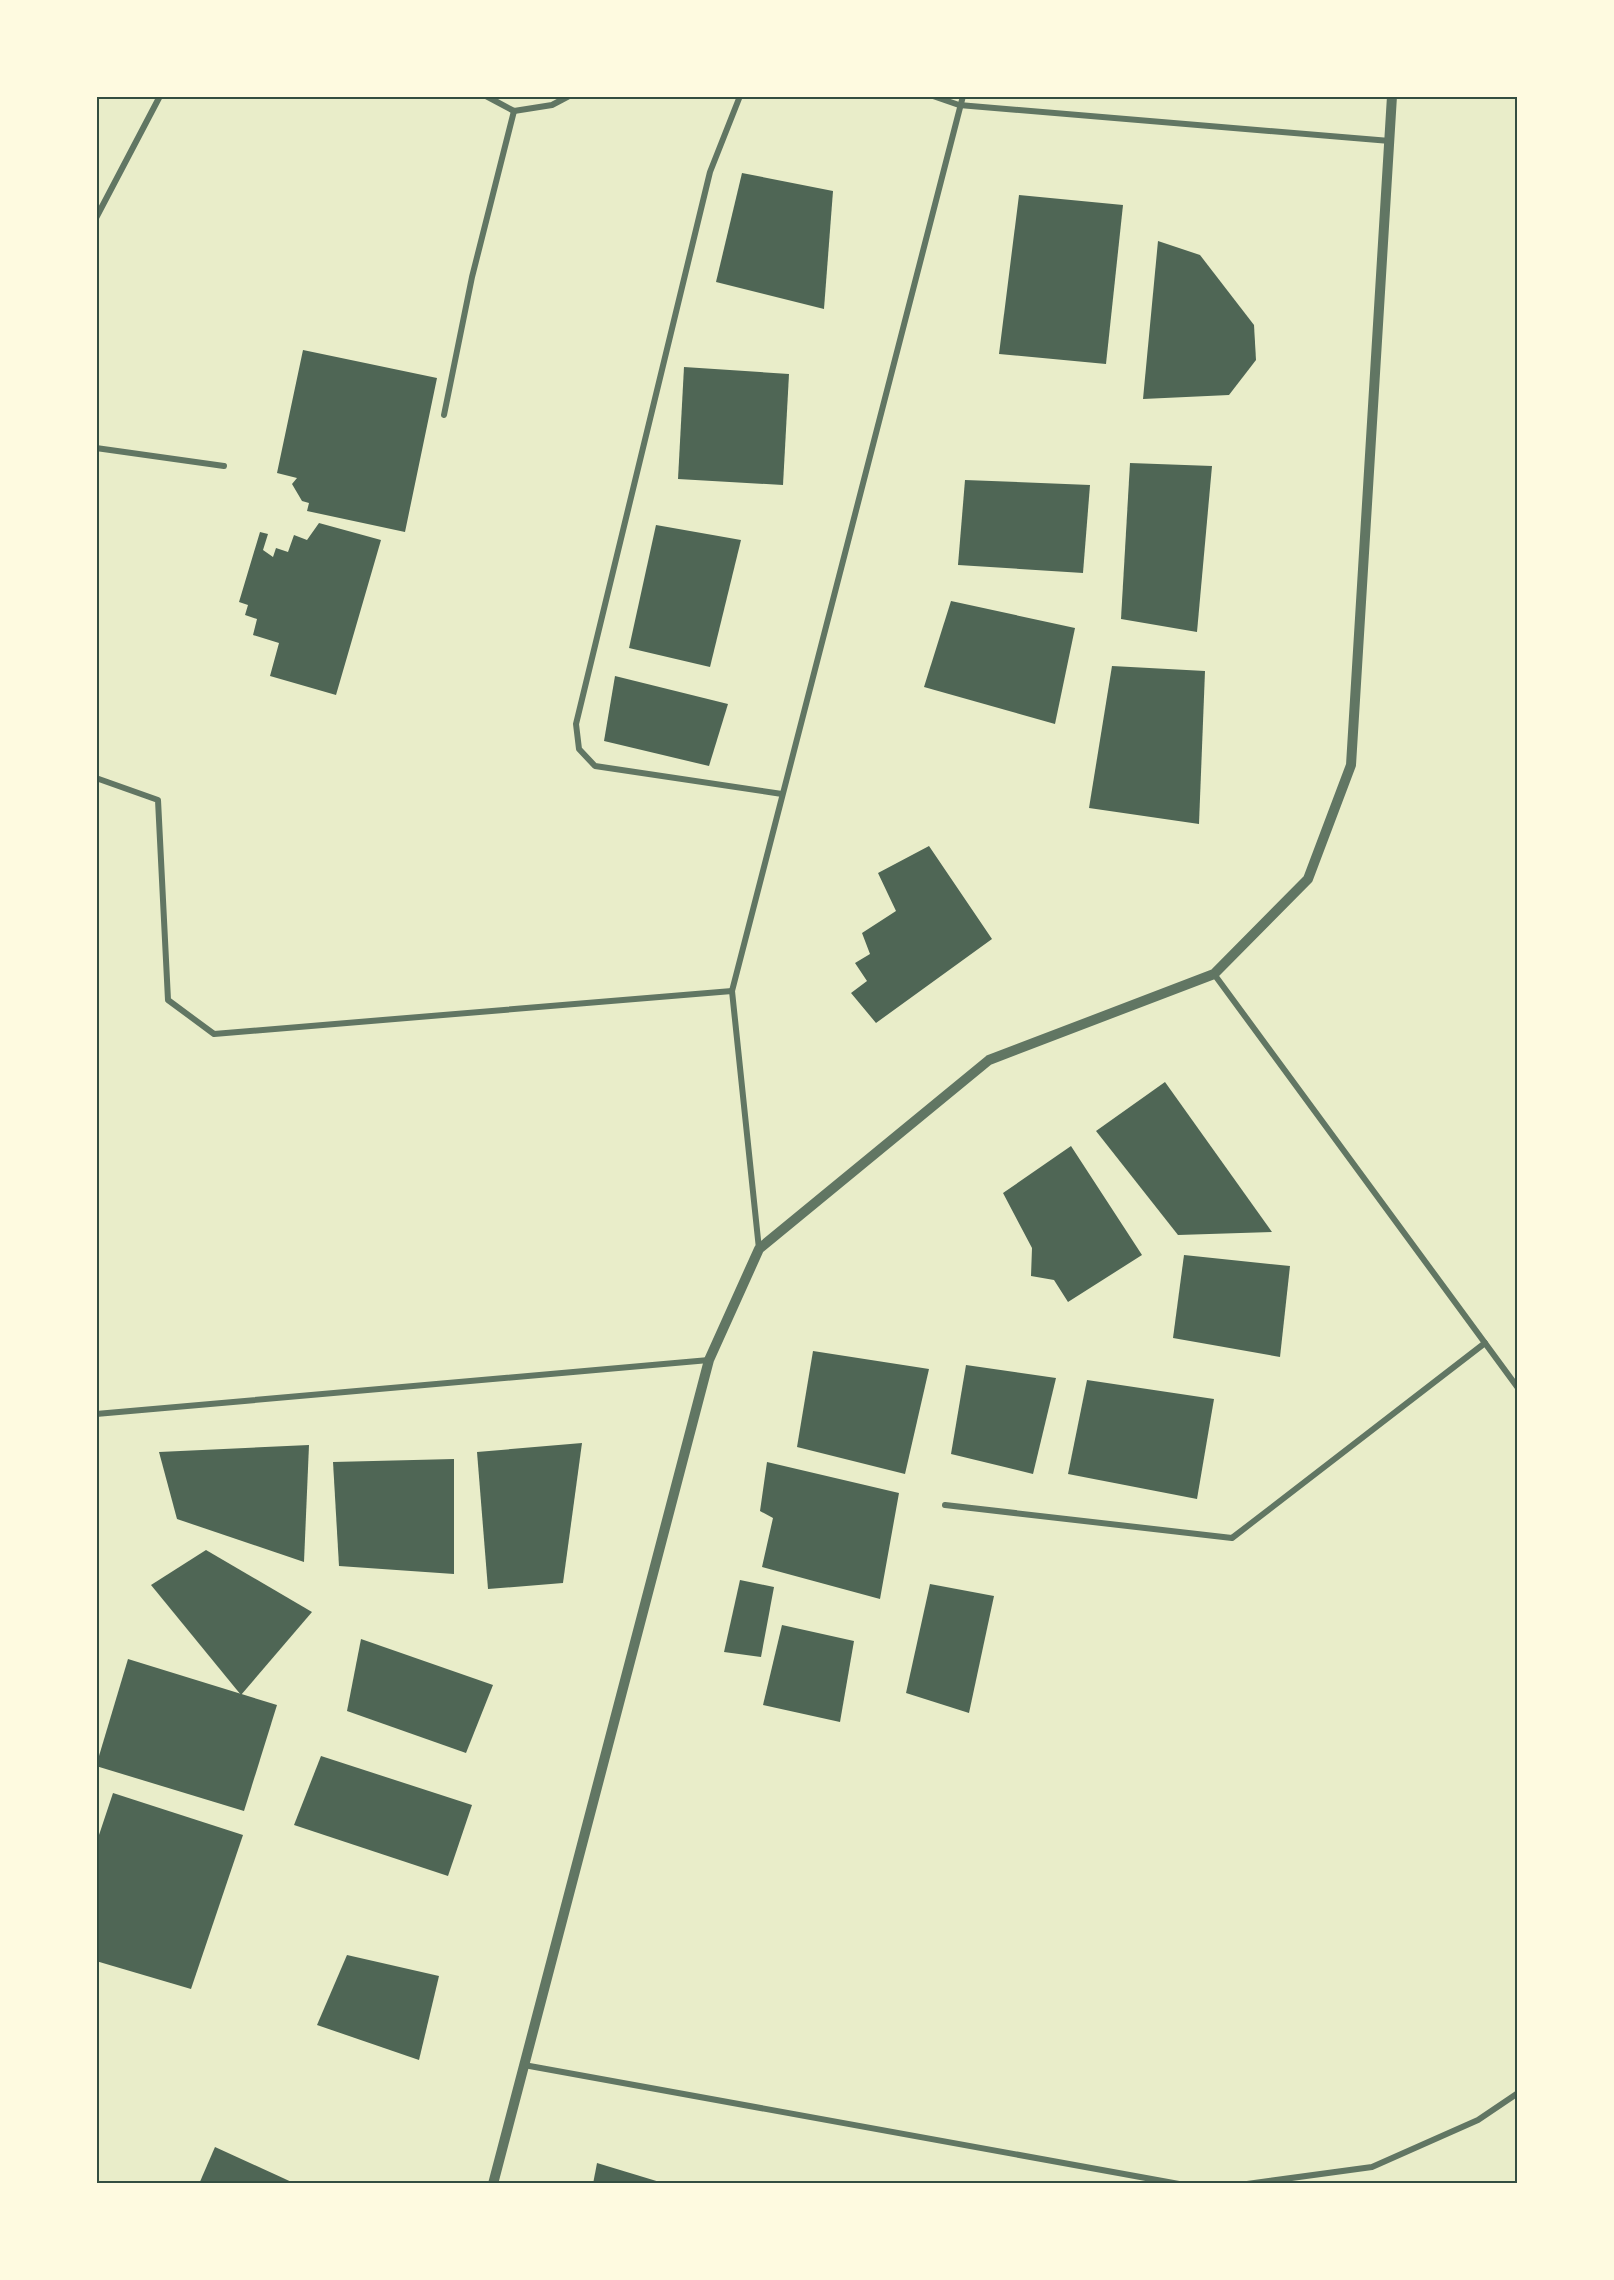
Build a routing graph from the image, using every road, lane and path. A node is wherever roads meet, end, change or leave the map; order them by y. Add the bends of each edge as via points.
1 (159, 96) edge
2 (486, 96) edge
3 (569, 96) edge
4 (740, 96) edge
5 (933, 96) edge
6 (963, 96) edge
7 (1392, 96) edge
8 (959, 105) junction
9 (514, 111) junction
10 (1391, 141) junction
11 (96, 218) edge
12 (444, 415) dead end
13 (96, 448) edge
14 (224, 466) dead end
15 (96, 778) edge
16 (782, 794) junction
17 (1214, 974) junction
18 (732, 991) junction
19 (759, 1250) junction
20 (1485, 1343) junction
21 (709, 1360) junction
22 (1518, 1388) edge
23 (96, 1414) edge
24 (945, 1505) dead end
25 (524, 2065) junction
26 (1518, 2093) edge
27 (493, 2184) edge
28 (1179, 2184) edge
29 (1247, 2184) edge

1 - 11 street
2 - 9 street
3 - 9 street via 552,105
4 - 16 street via 710,172 576,724 579,749 595,766
5 - 8 street
6 - 8 street
7 - 10 street
8 - 10 street
8 - 16 street
9 - 12 street via 472,277
10 - 17 street via 1351,765 1308,879
13 - 14 street
15 - 18 street via 158,800 168,1000 214,1034
16 - 18 street
17 - 19 street via 989,1060
17 - 20 street
18 - 19 street
19 - 21 street
20 - 22 street
20 - 24 street via 1232,1538
21 - 23 street
21 - 25 street
25 - 27 street
25 - 28 street
26 - 29 street via 1478,2120 1372,2167

